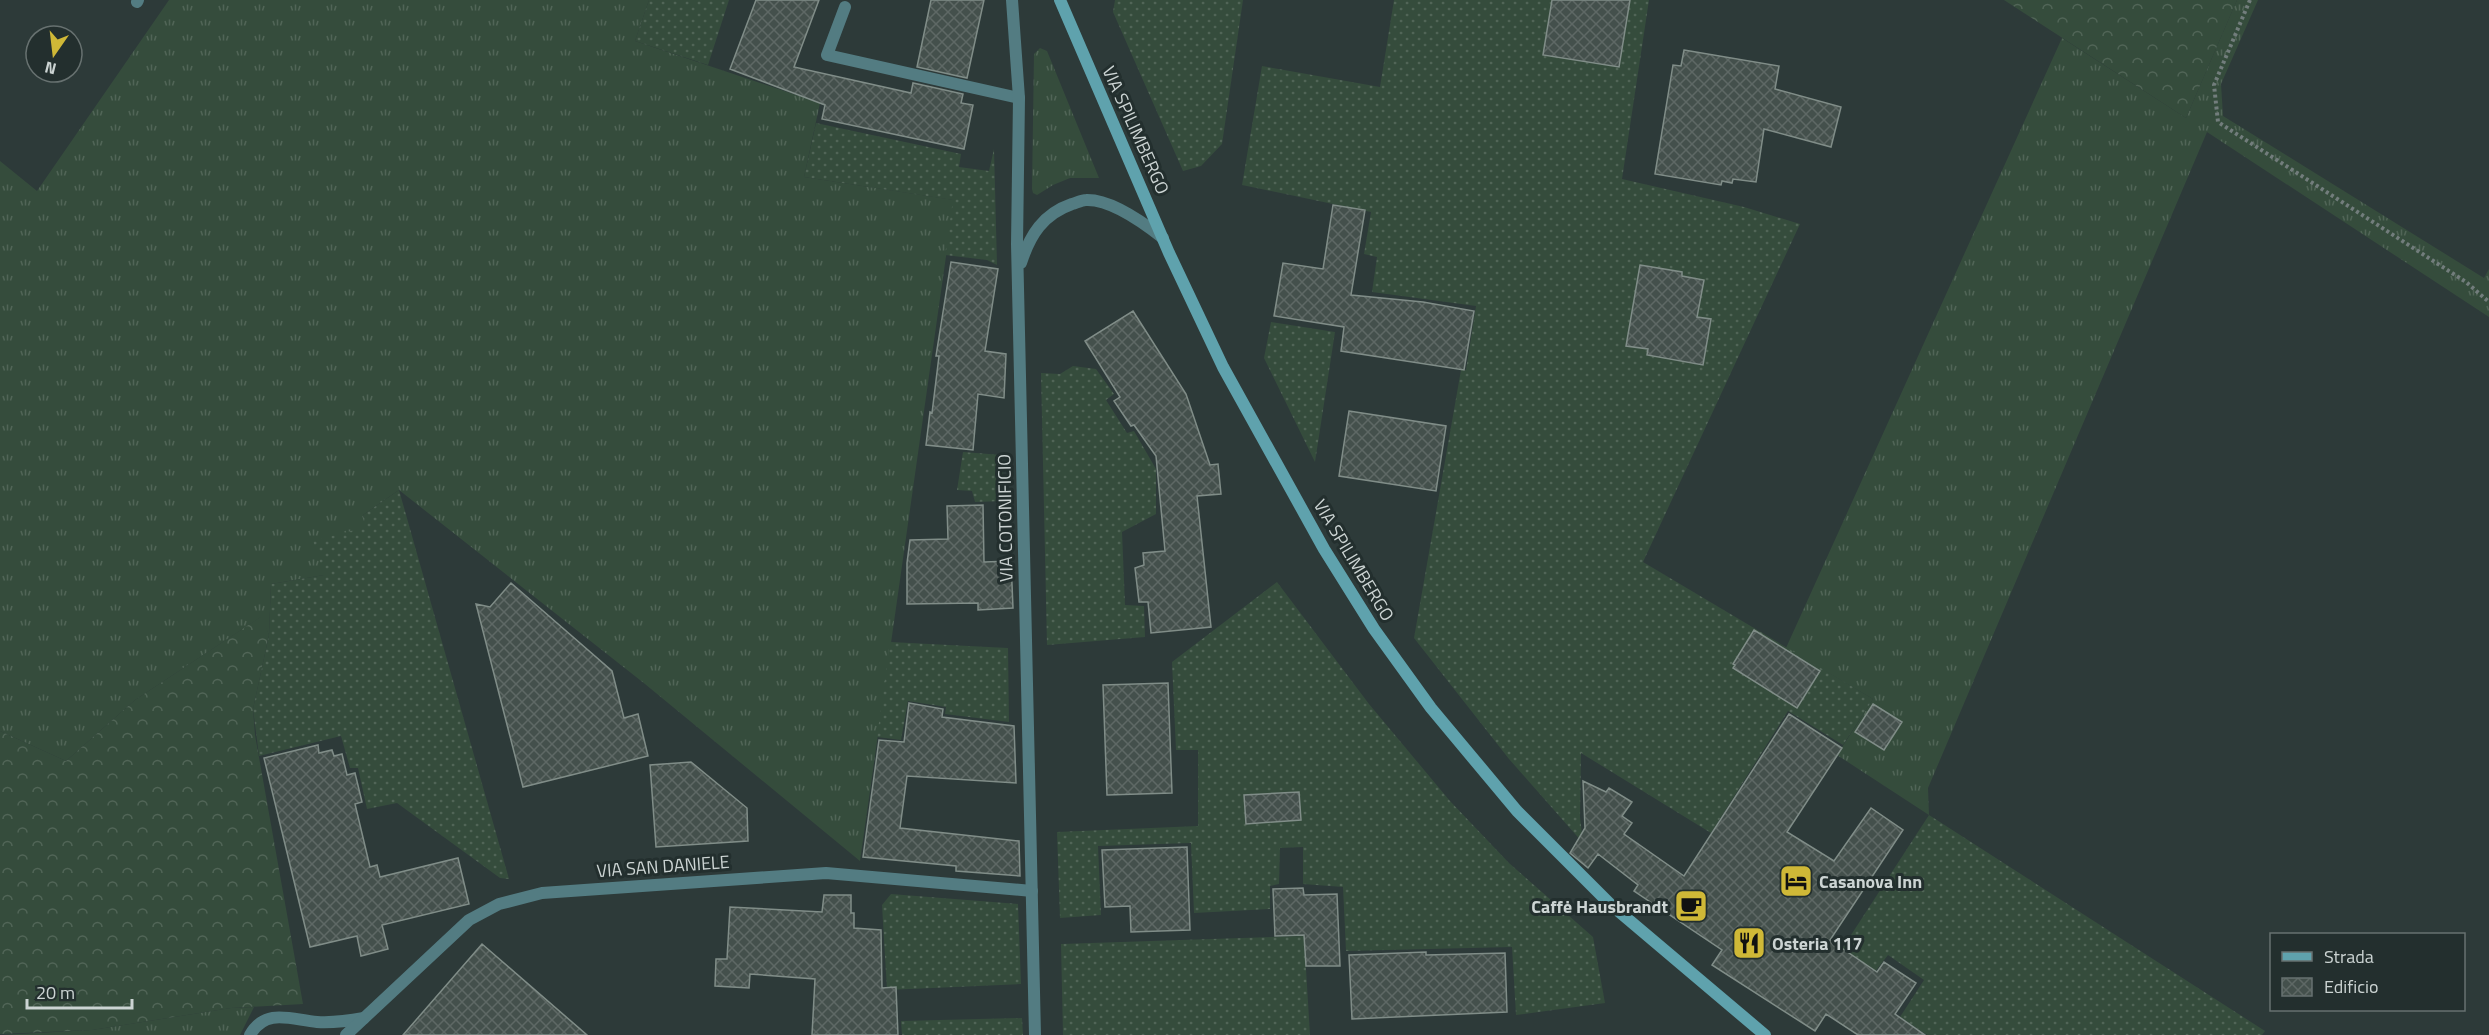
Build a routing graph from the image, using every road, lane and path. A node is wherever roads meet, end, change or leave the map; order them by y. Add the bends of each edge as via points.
1 (1012, 0) edge
2 (1059, 0) edge
3 (2250, 0) edge
4 (845, 7) dead end
5 (1019, 98) junction
6 (1163, 238) junction
7 (1018, 273) junction
8 (2489, 302) edge
9 (1032, 891) junction
10 (364, 1018) junction
11 (250, 1035) edge
12 (346, 1035) edge
13 (1035, 1035) edge
14 (1765, 1035) edge

1 - 5 street, VIA COTONIFICIO
2 - 6 main road, VIA SPILIMBERGO
3 - 8 path via 2214,85 2218,122 2466,282
4 - 5 street via 827,55
5 - 7 street, VIA COTONIFICIO
6 - 7 street via 1118,208 1086,200 1042,220 1027,242
6 - 14 main road, VIA SPILIMBERGO via 1223,368 1324,549 1374,629 1431,708 1517,811 1610,904
7 - 9 street, VIA COTONIFICIO
9 - 10 street, VIA SAN DANIELE via 826,873 542,893 499,904 469,920
9 - 13 street, VIA COTONIFICIO
10 - 11 street via 315,1022 275,1016 262,1021
10 - 12 street, VIA SAN DANIELE

